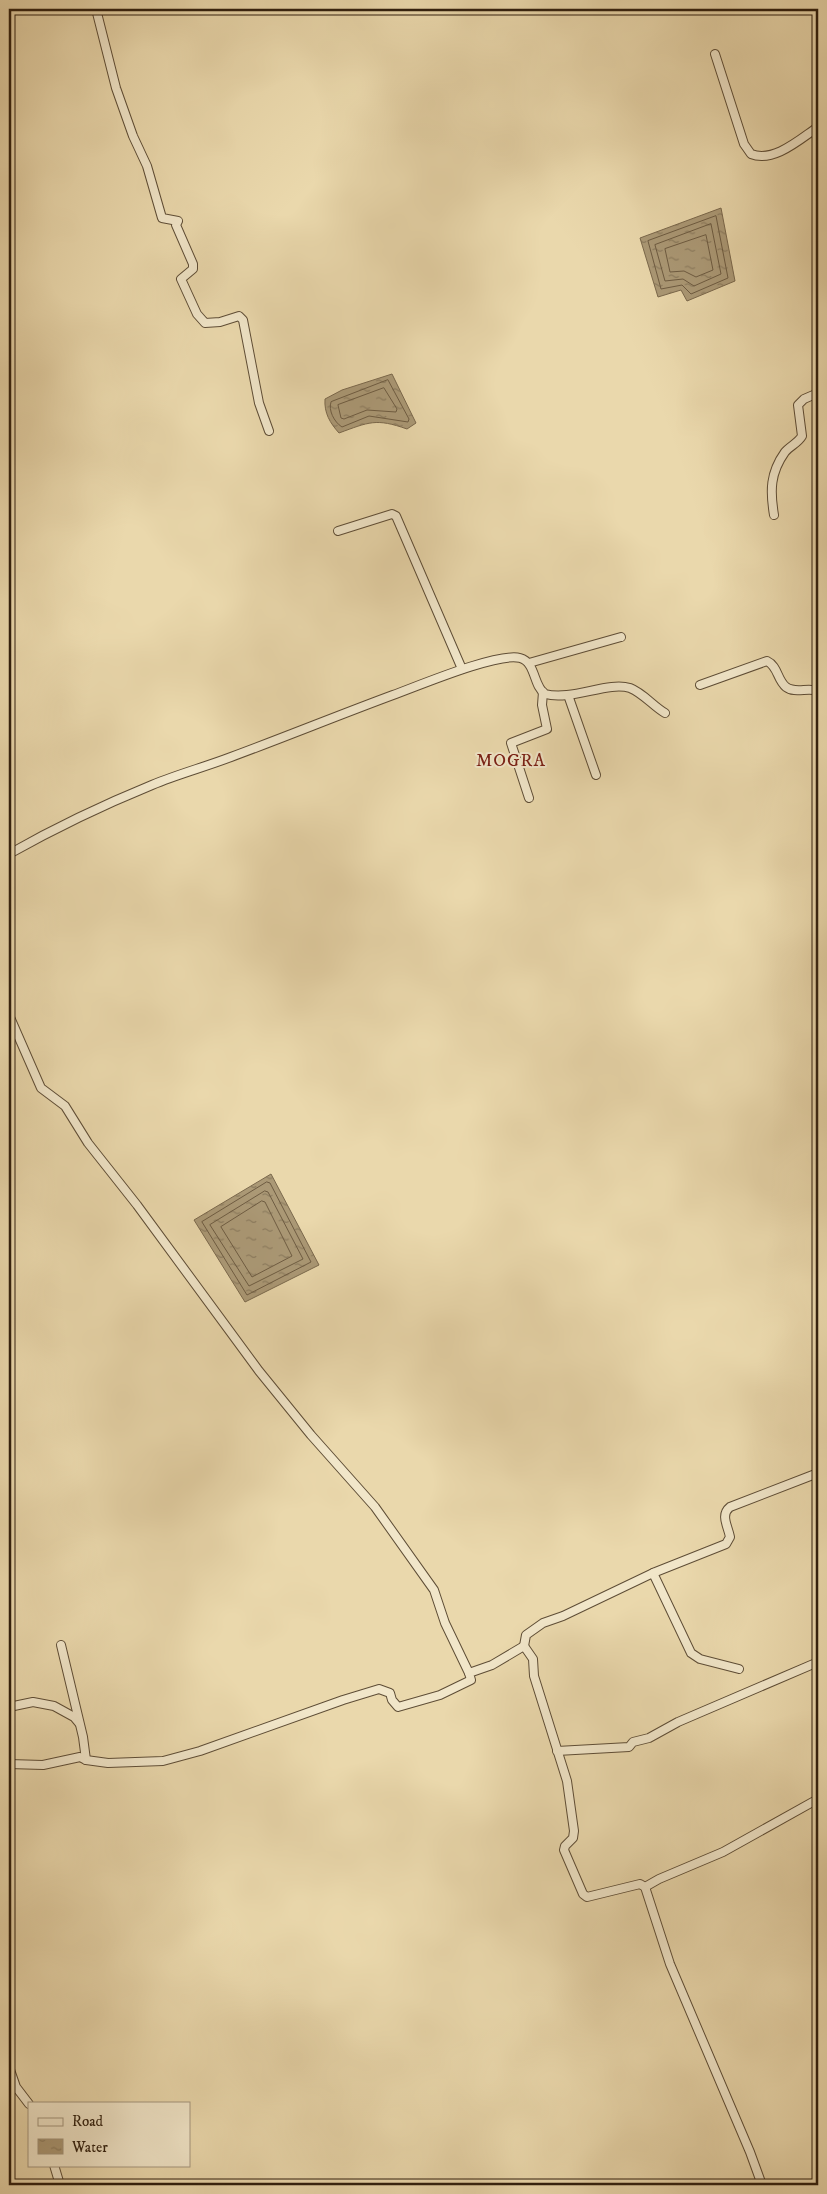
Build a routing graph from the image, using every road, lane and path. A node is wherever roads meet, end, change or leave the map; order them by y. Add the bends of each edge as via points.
1 (96, 9) edge
2 (715, 54) dead end
3 (818, 127) edge
4 (818, 393) edge
5 (269, 431) dead end
6 (774, 516) dead end
7 (338, 531) dead end
8 (621, 637) dead end
9 (529, 663) junction
10 (462, 670) junction
11 (700, 685) dead end
12 (818, 691) edge
13 (542, 692) junction
14 (568, 696) junction
15 (665, 713) dead end
16 (596, 775) dead end
17 (529, 798) dead end
18 (9, 854) edge
19 (9, 1015) edge
20 (818, 1474) edge
21 (653, 1572) junction
22 (61, 1646) dead end
23 (524, 1646) junction
24 (818, 1662) edge
25 (739, 1669) dead end
26 (469, 1673) junction
27 (9, 1706) edge
28 (79, 1724) junction
29 (557, 1751) junction
30 (86, 1760) junction
31 (9, 1764) edge
32 (818, 1800) edge
33 (645, 1887) junction
34 (9, 2067) edge
35 (28, 2103) edge
36 (54, 2166) edge
37 (60, 2185) edge
38 (762, 2185) edge

1 - 5 street via 116,88 147,166 162,218 178,221 176,225 192,264 193,269 181,279 205,324 239,316 243,320 259,403
2 - 3 street via 744,144 751,154 762,156 782,150
4 - 6 street via 798,405 802,436 785,453 773,476 770,487
7 - 10 street via 392,514 396,516
8 - 9 street
9 - 10 street via 514,658
9 - 13 street
10 - 18 street via 153,784
11 - 12 street via 767,662 773,665 789,689
13 - 14 street
13 - 17 street via 546,729 510,743
14 - 15 street via 625,687 635,690
14 - 16 street
19 - 26 street via 41,1088 66,1106 88,1143 259,1371 375,1507 434,1590 445,1623
20 - 21 street via 730,1507 724,1516 730,1537 726,1544
21 - 23 street via 543,1623 526,1635
21 - 25 street via 691,1653 700,1659
22 - 28 street
23 - 26 street via 492,1665
23 - 29 street via 533,1659 534,1676
24 - 29 street via 678,1722 649,1738 633,1742 629,1747
26 - 30 street via 471,1680 460,1686 409,1704 398,1707 390,1693 379,1689 163,1762
27 - 28 street via 32,1702 54,1706 74,1717
28 - 30 street
29 - 33 street via 567,1781 574,1831 564,1850 583,1894 587,1897 640,1884
30 - 31 street via 80,1757 43,1765
32 - 33 street via 723,1852
33 - 38 street via 670,1964
34 - 35 street via 16,2087
36 - 37 street

